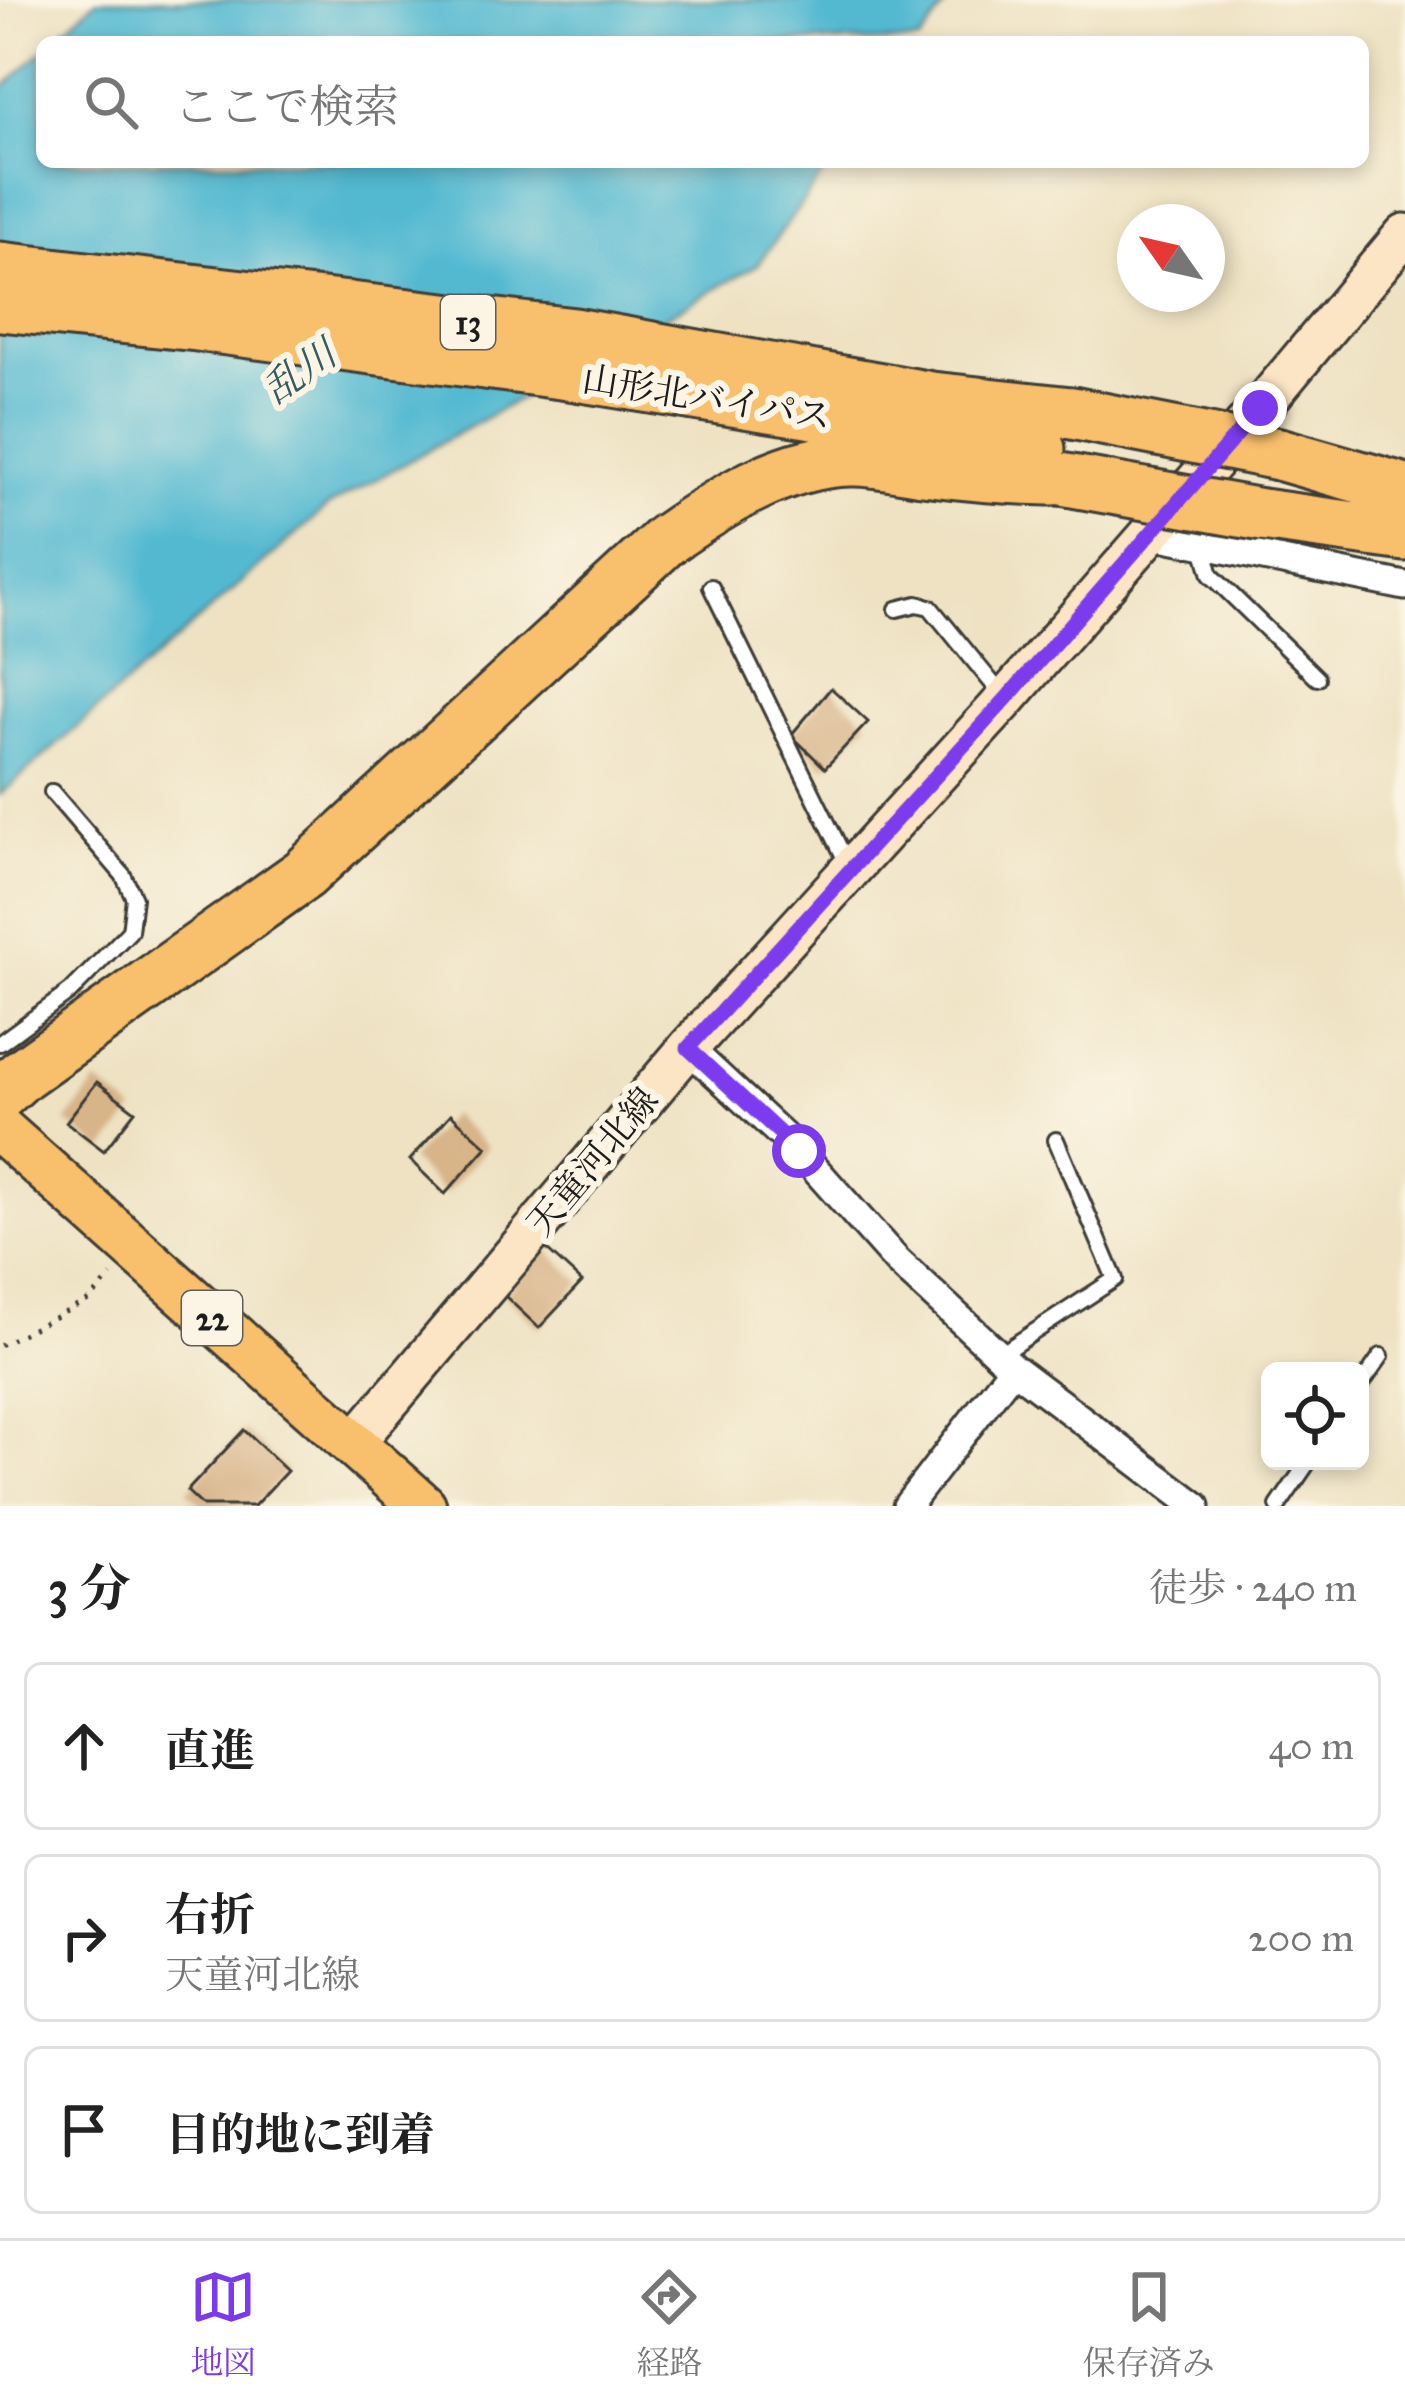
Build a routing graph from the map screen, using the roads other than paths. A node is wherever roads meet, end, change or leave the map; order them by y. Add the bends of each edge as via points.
1 (1405, 234) edge
2 (0, 268) edge
3 (0, 304) edge
4 (923, 414) junction
5 (1067, 448) junction
6 (1269, 488) junction
7 (1405, 490) edge
8 (1151, 534) junction
9 (1405, 534) edge
10 (1202, 543) junction
11 (1405, 586) edge
12 (711, 587) dead end
13 (897, 609) dead end
14 (1317, 678) dead end
15 (1006, 699) junction
16 (52, 792) dead end
17 (849, 867) junction
18 (0, 1043) edge
19 (688, 1048) junction
20 (0, 1094) edge
21 (0, 1130) edge
22 (1056, 1140) dead end
23 (1381, 1356) dead end
24 (1006, 1362) junction
25 (1369, 1373) edge
26 (353, 1443) junction
27 (1303, 1470) edge
28 (423, 1506) edge
29 (908, 1506) edge
30 (1196, 1506) edge
31 (1278, 1506) edge

1 - 8 main road, 天童河北線
2 - 4 highway, 山形北バイパス / 13 via 574,334
3 - 4 highway, 山形北バイパス / 13
4 - 5 highway, 山形北バイパス / 13
5 - 6 highway, 山形北バイパス / 13, bridge
5 - 20 highway via 1005,480 852,459 813,464 723,502 666,540 304,874
6 - 7 highway, 山形北バイパス / 13
6 - 9 highway, 山形北バイパス / 13
8 - 10 street
8 - 15 main road, 天童河北線
10 - 11 street
10 - 14 lane via 1211,575
12 - 17 lane
13 - 15 lane via 930,607
15 - 17 main road, 天童河北線
16 - 18 lane via 123,875 134,898 130,931 71,991
17 - 19 main road, 天童河北線
19 - 24 street
19 - 26 main road, 天童河北線
21 - 26 main road, 22
22 - 24 lane via 1115,1280
23 - 25 lane
24 - 29 street
24 - 30 street
26 - 28 main road, 22
27 - 31 lane

